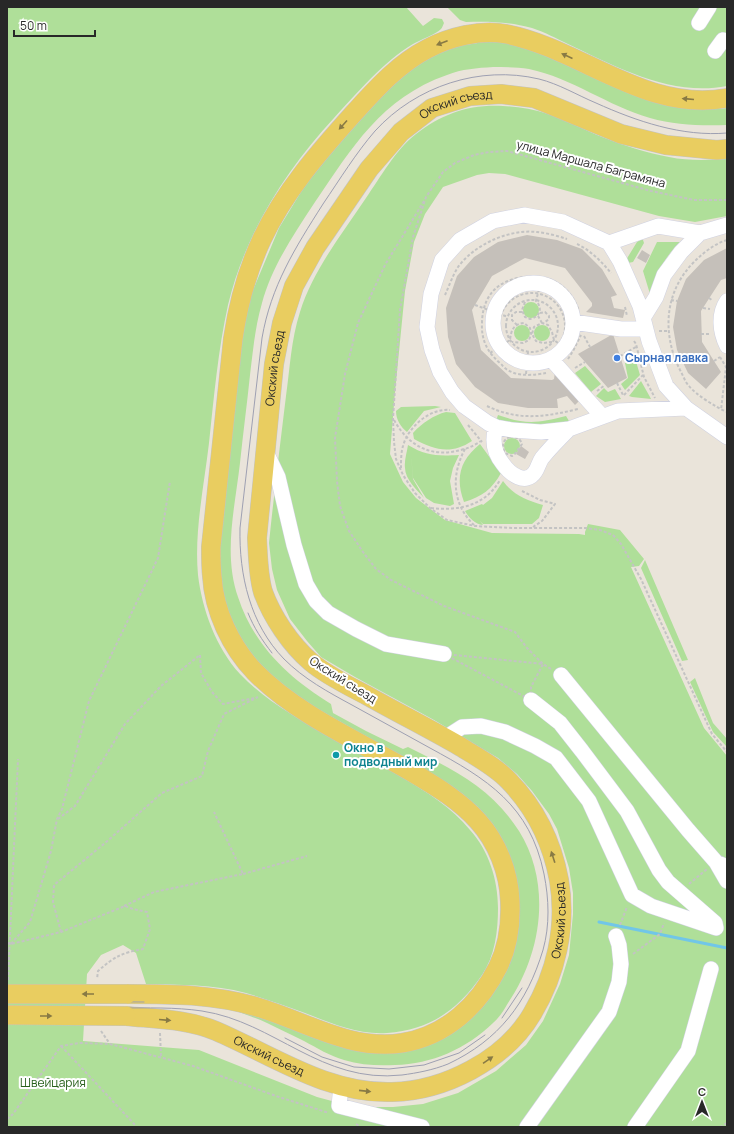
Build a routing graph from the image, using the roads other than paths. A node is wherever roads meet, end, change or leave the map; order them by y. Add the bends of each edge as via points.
1 (709, 7) edge
2 (699, 23) dead end
3 (727, 98) edge
4 (727, 149) edge
5 (727, 224) edge
6 (700, 233) junction
7 (609, 243) junction
8 (720, 301) edge
9 (576, 319) junction
10 (644, 323) junction
11 (723, 351) edge
12 (555, 363) junction
13 (686, 408) junction
14 (602, 416) junction
15 (496, 427) junction
16 (569, 429) junction
17 (726, 432) edge
18 (265, 450) junction
19 (444, 654) road end
20 (561, 675) road end
21 (531, 700) road end
22 (445, 738) junction
23 (721, 865) edge
24 (727, 881) edge
25 (616, 936) road end
26 (711, 969) dead end
27 (7, 994) edge
28 (7, 1015) edge
29 (341, 1086) junction
30 (422, 1127) edge
31 (526, 1127) edge
32 (635, 1127) edge

1 - 2 street
3 -> 27 main road, bridge via 701,100 668,97 644,90 536,42 504,34 462,36 444,41 407,62 380,85 303,172 262,239 248,274 238,310 211,547 212,577 225,628 253,671 272,689 296,706 447,794 478,821 502,861 510,891 508,939 502,958 485,990 468,1009 433,1033 402,1043 382,1044 359,1042 331,1034 229,999 197,995
4 - 18 main road, Окский съезд via 666,145 621,134 534,98 501,94 470,96 432,108 401,132 369,170 315,248 294,286 282,323 274,364
5 - 6 street
6 - 7 street via 658,226
6 - 10 street via 681,252 664,275
7 - 10 street via 637,299
7 - 15 street via 562,222 524,215 493,221 460,240 442,260 431,294 427,327 432,350 440,372 464,406
8 - 11 street
9 - 10 street via 621,329
9 - 12 street via 570,340 561,345 562,351
9 - 12 street via 560,292 540,284 524,283 512,288 502,296 495,308 501,313 493,322 495,335 511,356 527,362
10 - 13 street via 666,386
12 - 14 street
13 - 14 street via 618,411
13 - 17 street
14 - 16 street
15 - 16 street via 541,432
15 - 16 street via 493,437 495,450 503,464 520,479 528,478 534,473 541,460
18 - 19 street via 278,477 306,584 316,601 328,613 386,644
18 - 22 main road, Окский съезд via 257,538 258,567 264,592 288,638 311,663
20 - 23 street via 688,830
21 - 22 street via 560,723 582,750 627,811 668,882 715,923 716,928 651,906 632,895 589,801 556,758 504,732 481,726 462,727
29 -> 22 main road, Окский съезд via 362,1091 392,1092 423,1089 456,1078 489,1060 516,1036 540,1001 552,972 559,947 562,918 555,859 545,832 528,803 508,779
23 - 24 street
25 - 31 street via 619,945 619,982 609,1012
26 - 32 street via 688,1051
28 -> 29 main road, Окский съезд, bridge via 126,1016 176,1020 215,1031 305,1074
29 - 30 street via 339,1106

